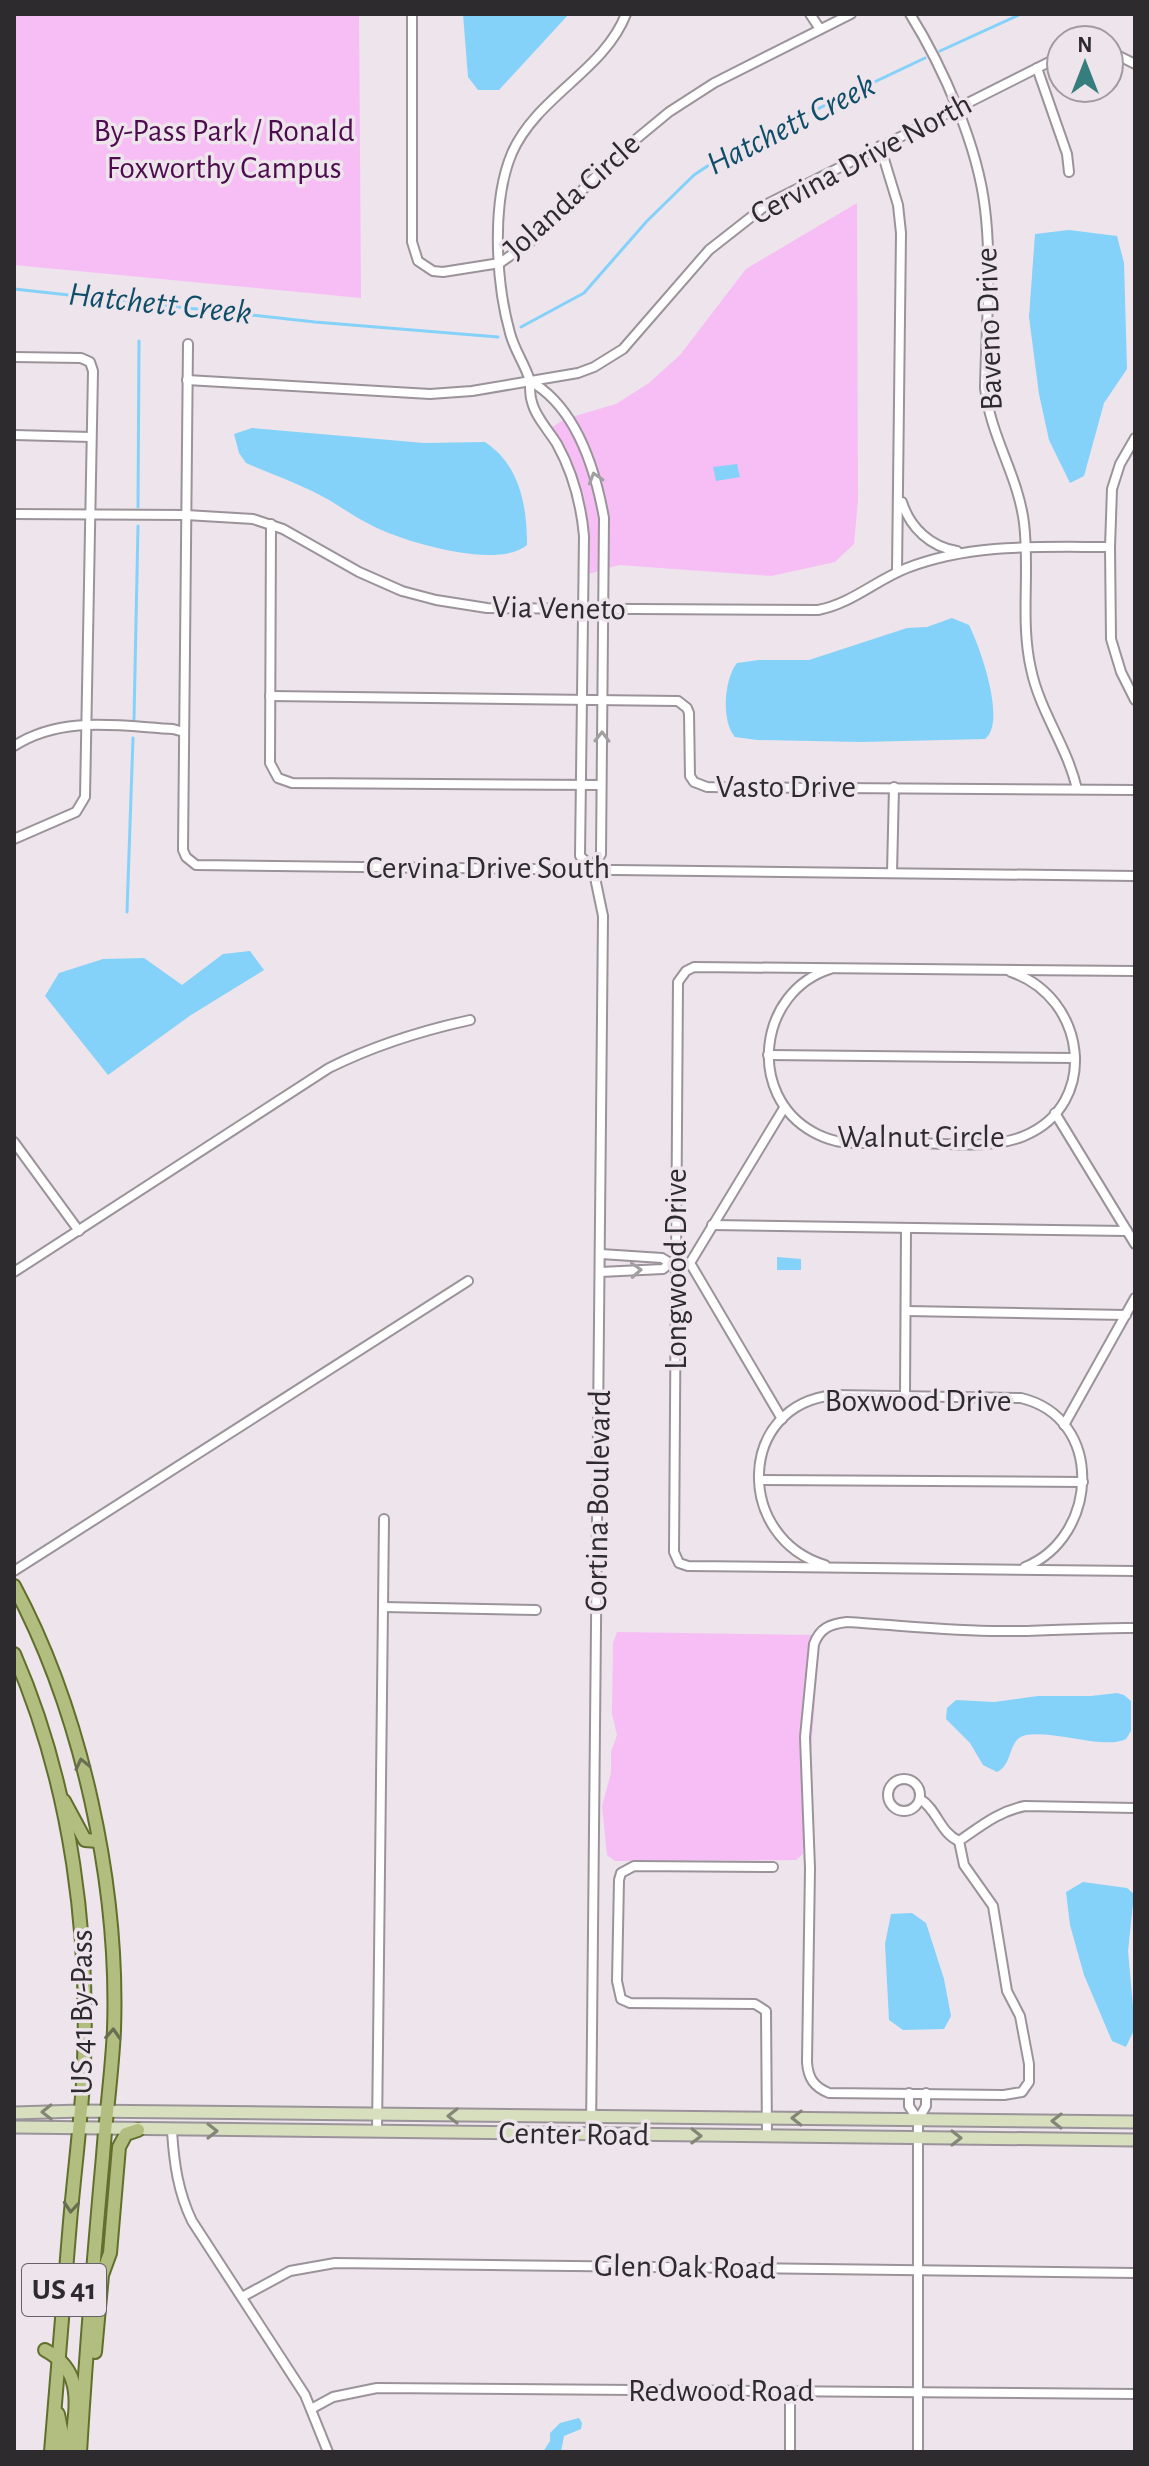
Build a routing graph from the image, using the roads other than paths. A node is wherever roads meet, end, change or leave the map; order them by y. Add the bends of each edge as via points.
1 (412, 14) edge
2 (626, 14) edge
3 (810, 14) edge
4 (851, 14) edge
5 (910, 14) edge
6 (820, 29) junction
7 (1045, 64) edge
8 (1037, 68) junction
9 (955, 108) junction
10 (880, 146) junction
11 (1069, 172) dead end
12 (500, 263) junction
13 (188, 344) dead end
14 (14, 357) edge
15 (187, 380) junction
16 (530, 380) junction
17 (14, 435) edge
18 (91, 437) junction
19 (1135, 438) edge
20 (900, 491) junction
21 (14, 514) edge
22 (186, 515) junction
23 (90, 516) junction
24 (271, 524) junction
25 (1025, 547) junction
26 (1110, 547) junction
27 (970, 551) junction
28 (897, 572) junction
29 (583, 609) junction
30 (604, 609) junction
31 (270, 696) junction
32 (581, 699) junction
33 (602, 700) junction
34 (1135, 700) edge
35 (86, 724) junction
36 (184, 732) junction
37 (14, 746) edge
38 (580, 785) junction
39 (601, 785) junction
40 (894, 787) junction
41 (1077, 789) junction
42 (1135, 790) edge
43 (14, 839) edge
44 (593, 868) junction
45 (892, 873) junction
46 (1135, 876) edge
47 (839, 967) junction
48 (1003, 970) junction
49 (1135, 971) edge
50 (470, 1020) dead end
51 (768, 1055) junction
52 (1075, 1058) junction
53 (784, 1108) junction
54 (1055, 1113) junction
55 (14, 1142) edge
56 (712, 1225) junction
57 (906, 1228) junction
58 (79, 1231) junction
59 (1127, 1231) junction
60 (1135, 1244) edge
61 (601, 1254) junction
62 (673, 1263) junction
63 (690, 1263) junction
64 (14, 1272) edge
65 (600, 1272) junction
66 (468, 1281) dead end
67 (1135, 1298) edge
68 (906, 1311) junction
69 (1126, 1315) junction
70 (905, 1396) junction
71 (782, 1419) junction
72 (1064, 1425) junction
73 (759, 1480) junction
74 (1083, 1482) junction
75 (384, 1519) dead end
76 (838, 1568) junction
77 (1012, 1569) junction
78 (14, 1571) edge
79 (1135, 1571) edge
80 (14, 1586) edge
81 (383, 1607) junction
82 (536, 1610) dead end
83 (1135, 1628) edge
84 (14, 1654) edge
85 (59, 1792) junction
86 (920, 1799) junction
87 (1135, 1808) edge
88 (98, 1841) junction
89 (959, 1841) junction
90 (773, 1867) dead end
91 (909, 2093) junction
92 (926, 2093) junction
93 (80, 2111) junction
94 (108, 2112) junction
95 (14, 2113) edge
96 (378, 2116) junction
97 (591, 2116) junction
98 (767, 2118) junction
99 (918, 2120) junction
100 (1135, 2122) edge
101 (14, 2127) edge
102 (78, 2129) junction
103 (107, 2130) junction
104 (138, 2130) junction
105 (172, 2131) junction
106 (377, 2132) junction
107 (591, 2134) junction
108 (767, 2137) junction
109 (919, 2138) junction
110 (1135, 2140) edge
111 (919, 2269) junction
112 (1135, 2273) edge
113 (242, 2297) junction
114 (45, 2350) dead end
115 (59, 2357) junction
116 (790, 2392) junction
117 (918, 2392) junction
118 (1135, 2394) edge
119 (56, 2399) junction
120 (311, 2409) junction
121 (83, 2410) junction
122 (51, 2452) edge
123 (62, 2452) edge
124 (71, 2452) edge
125 (80, 2452) edge
126 (328, 2452) edge
127 (790, 2452) edge
128 (918, 2452) edge

1 - 12 street, Jolanda Circle via 414,253 424,266 443,272
2 - 12 street, Cortina Boulevard via 609,44 535,116 517,143 501,192
3 - 6 street
4 - 6 street, Jolanda Circle
5 - 9 street, Baveno Drive
6 - 12 street, Jolanda Circle via 669,112 617,155 534,239
7 - 8 street, Cervina Drive North
8 - 9 street, Cervina Drive North
8 - 11 street
9 - 10 street, Cervina Drive North
9 - 25 street, Baveno Drive via 976,163 986,211 987,405 1017,490
10 - 16 street, Cervina Drive North via 752,215 709,250 638,334 609,359 578,373
10 - 20 street via 901,225
12 - 16 street, Cortina Boulevard via 511,338
13 - 15 street
14 - 18 street via 90,362
15 - 16 street, Cervina Drive North via 430,394
15 - 22 street
16 - 29 street, Cortina Boulevard via 532,403 565,459 578,495 584,536
30 -> 16 street, Cortina Boulevard via 605,536 593,473 573,427 549,392
17 - 18 street
18 - 23 street
19 - 26 street via 1112,489
20 - 27 street via 907,516 925,537 942,548
20 - 28 street
21 - 23 street, Via Veneto
22 - 23 street, Via Veneto
22 - 24 street, Via Veneto
22 - 36 street, Cervina Drive South
23 - 35 street
24 - 29 street, Via Veneto via 376,581 418,596 487,608
24 - 31 street
25 - 26 street, Via Veneto
25 - 27 street, Via Veneto
25 - 41 street, Baveno Drive via 1030,668
26 - 34 street via 1111,639
27 - 28 street, Via Veneto
28 - 30 street, Via Veneto via 840,604 818,610
29 - 30 street, Via Veneto
29 - 32 street, Cortina Boulevard
30 - 33 street, Cortina Boulevard
31 - 32 street, Vasto Drive
31 - 38 street via 270,763 287,782
32 - 33 street, Vasto Drive
32 - 38 street, Cortina Boulevard
39 -> 33 street, Cortina Boulevard
33 - 40 street, Vasto Drive via 683,703 689,716 688,770 700,786
35 - 36 street
35 - 37 street via 44,731
35 - 43 street via 83,804
36 - 44 street, Cervina Drive South via 183,850 196,865
38 - 39 street
38 - 44 street, Cortina Boulevard via 580,856
39 - 44 street, Cortina Boulevard via 601,854
40 - 41 street, Vasto Drive
40 - 45 street
41 - 42 street, Vasto Drive
44 - 45 street, Cervina Drive South
44 - 61 street, Cortina Boulevard via 603,916
45 - 46 street, Cervina Drive South
47 - 48 street, Longwood Drive
47 - 51 street via 815,976 789,998 774,1022
47 - 62 street, Longwood Drive via 694,967 681,976
48 - 49 street, Longwood Drive
48 - 52 street, Walnut Circle via 1034,983 1056,1004 1070,1027
50 - 58 street via 412,1033 329,1068
51 - 52 street
51 - 53 street via 772,1084
52 - 54 street, Walnut Circle via 1071,1089
53 - 54 street, Walnut Circle via 811,1131 847,1142 1001,1142 1028,1134
53 - 56 street
54 - 59 street
55 - 58 street
56 - 57 street
56 - 63 street
57 - 59 street
57 - 68 street
58 - 64 street
59 - 60 street
61 - 62 street
61 - 65 street, Cortina Boulevard
62 - 63 street
65 -> 62 street via 663,1269
62 - 76 street, Longwood Drive via 676,1559 688,1566
63 - 71 street
65 - 97 street, Cortina Boulevard
66 - 78 street
67 - 69 street
68 - 69 street
68 - 70 street
69 - 72 street
70 - 71 street, Boxwood Drive via 826,1396
70 - 72 street, Boxwood Drive via 1021,1398 1047,1409
71 - 73 street, Boxwood Drive via 763,1450
72 - 74 street, Boxwood Drive via 1081,1459
73 - 74 street
73 - 76 street, Boxwood Drive via 763,1507 777,1535 799,1554
74 - 77 street, Boxwood Drive via 1078,1512 1068,1530 1035,1562
75 - 81 street
76 - 77 street, Longwood Drive
77 - 79 street, Longwood Drive
88 -> 80 main road, US 41 By-Pass / US 41 via 64,1700
81 - 82 street
81 - 96 street
83 - 91 street via 971,1631 847,1622 822,1630 814,1644 805,1737 810,1868 807,2062 811,2079 829,2093
84 - 85 main road, US 41 By-Pass / US 41
85 - 88 main road via 85,1840
85 - 93 main road, US 41 By-Pass / US 41 via 81,1939
86 - 86 street via 918,1786 908,1779 896,1781 889,1791 891,1804 902,1811
86 - 89 street
87 - 89 street via 1025,1806 997,1814
94 -> 88 main road, US 41 By-Pass / US 41 via 112,1967
89 - 92 street via 964,1865 993,1906 1007,1991 1020,2016 1029,2082 1022,2092 1004,2095
90 - 98 street via 634,1866 619,1880 621,1999 761,2006 767,2017
91 - 92 street
91 - 99 street via 909,2106
92 - 99 street
93 - 94 street, Center Road
93 -> 95 street, Center Road
93 - 102 main road, US 41 By-Pass / US 41
94 - 96 street, Center Road
94 - 103 main road, US 41 By-Pass / US 41
97 -> 96 street, Center Road
96 - 106 street
97 - 98 street, Center Road
97 - 107 street, Cortina Boulevard
99 -> 98 street, Center Road
98 - 108 street
100 -> 99 street, Center Road
99 - 109 street
101 - 102 street, Center Road
102 - 103 street, Center Road
102 -> 115 main road, US 41 By-Pass / US 41
103 - 104 street, Center Road
103 - 121 main road, US 41 By-Pass / US 41
104 - 105 street, Center Road
104 - 121 main road via 126,2134 119,2147 110,2253 102,2275 95,2361
105 -> 106 street, Center Road
105 - 113 street via 184,2203
106 - 107 street, Center Road
107 -> 108 street, Center Road
108 - 109 street, Center Road
109 -> 110 street, Center Road
109 - 111 street
111 - 112 street, Glen Oak Road
111 - 113 street, Glen Oak Road via 335,2263 290,2271
111 - 117 street
113 - 120 street
114 - 115 main road
115 - 119 main road, US 41 By-Pass / US 41
115 - 124 main road via 74,2382
116 - 117 street, Redwood Road
116 - 120 street, Redwood Road via 377,2388 333,2397
116 - 127 street
117 - 118 street, Redwood Road
117 - 128 street
119 - 122 main road, US 41 By-Pass / US 41
119 - 123 main road
120 - 126 street
121 - 125 main road, US 41 By-Pass / US 41

